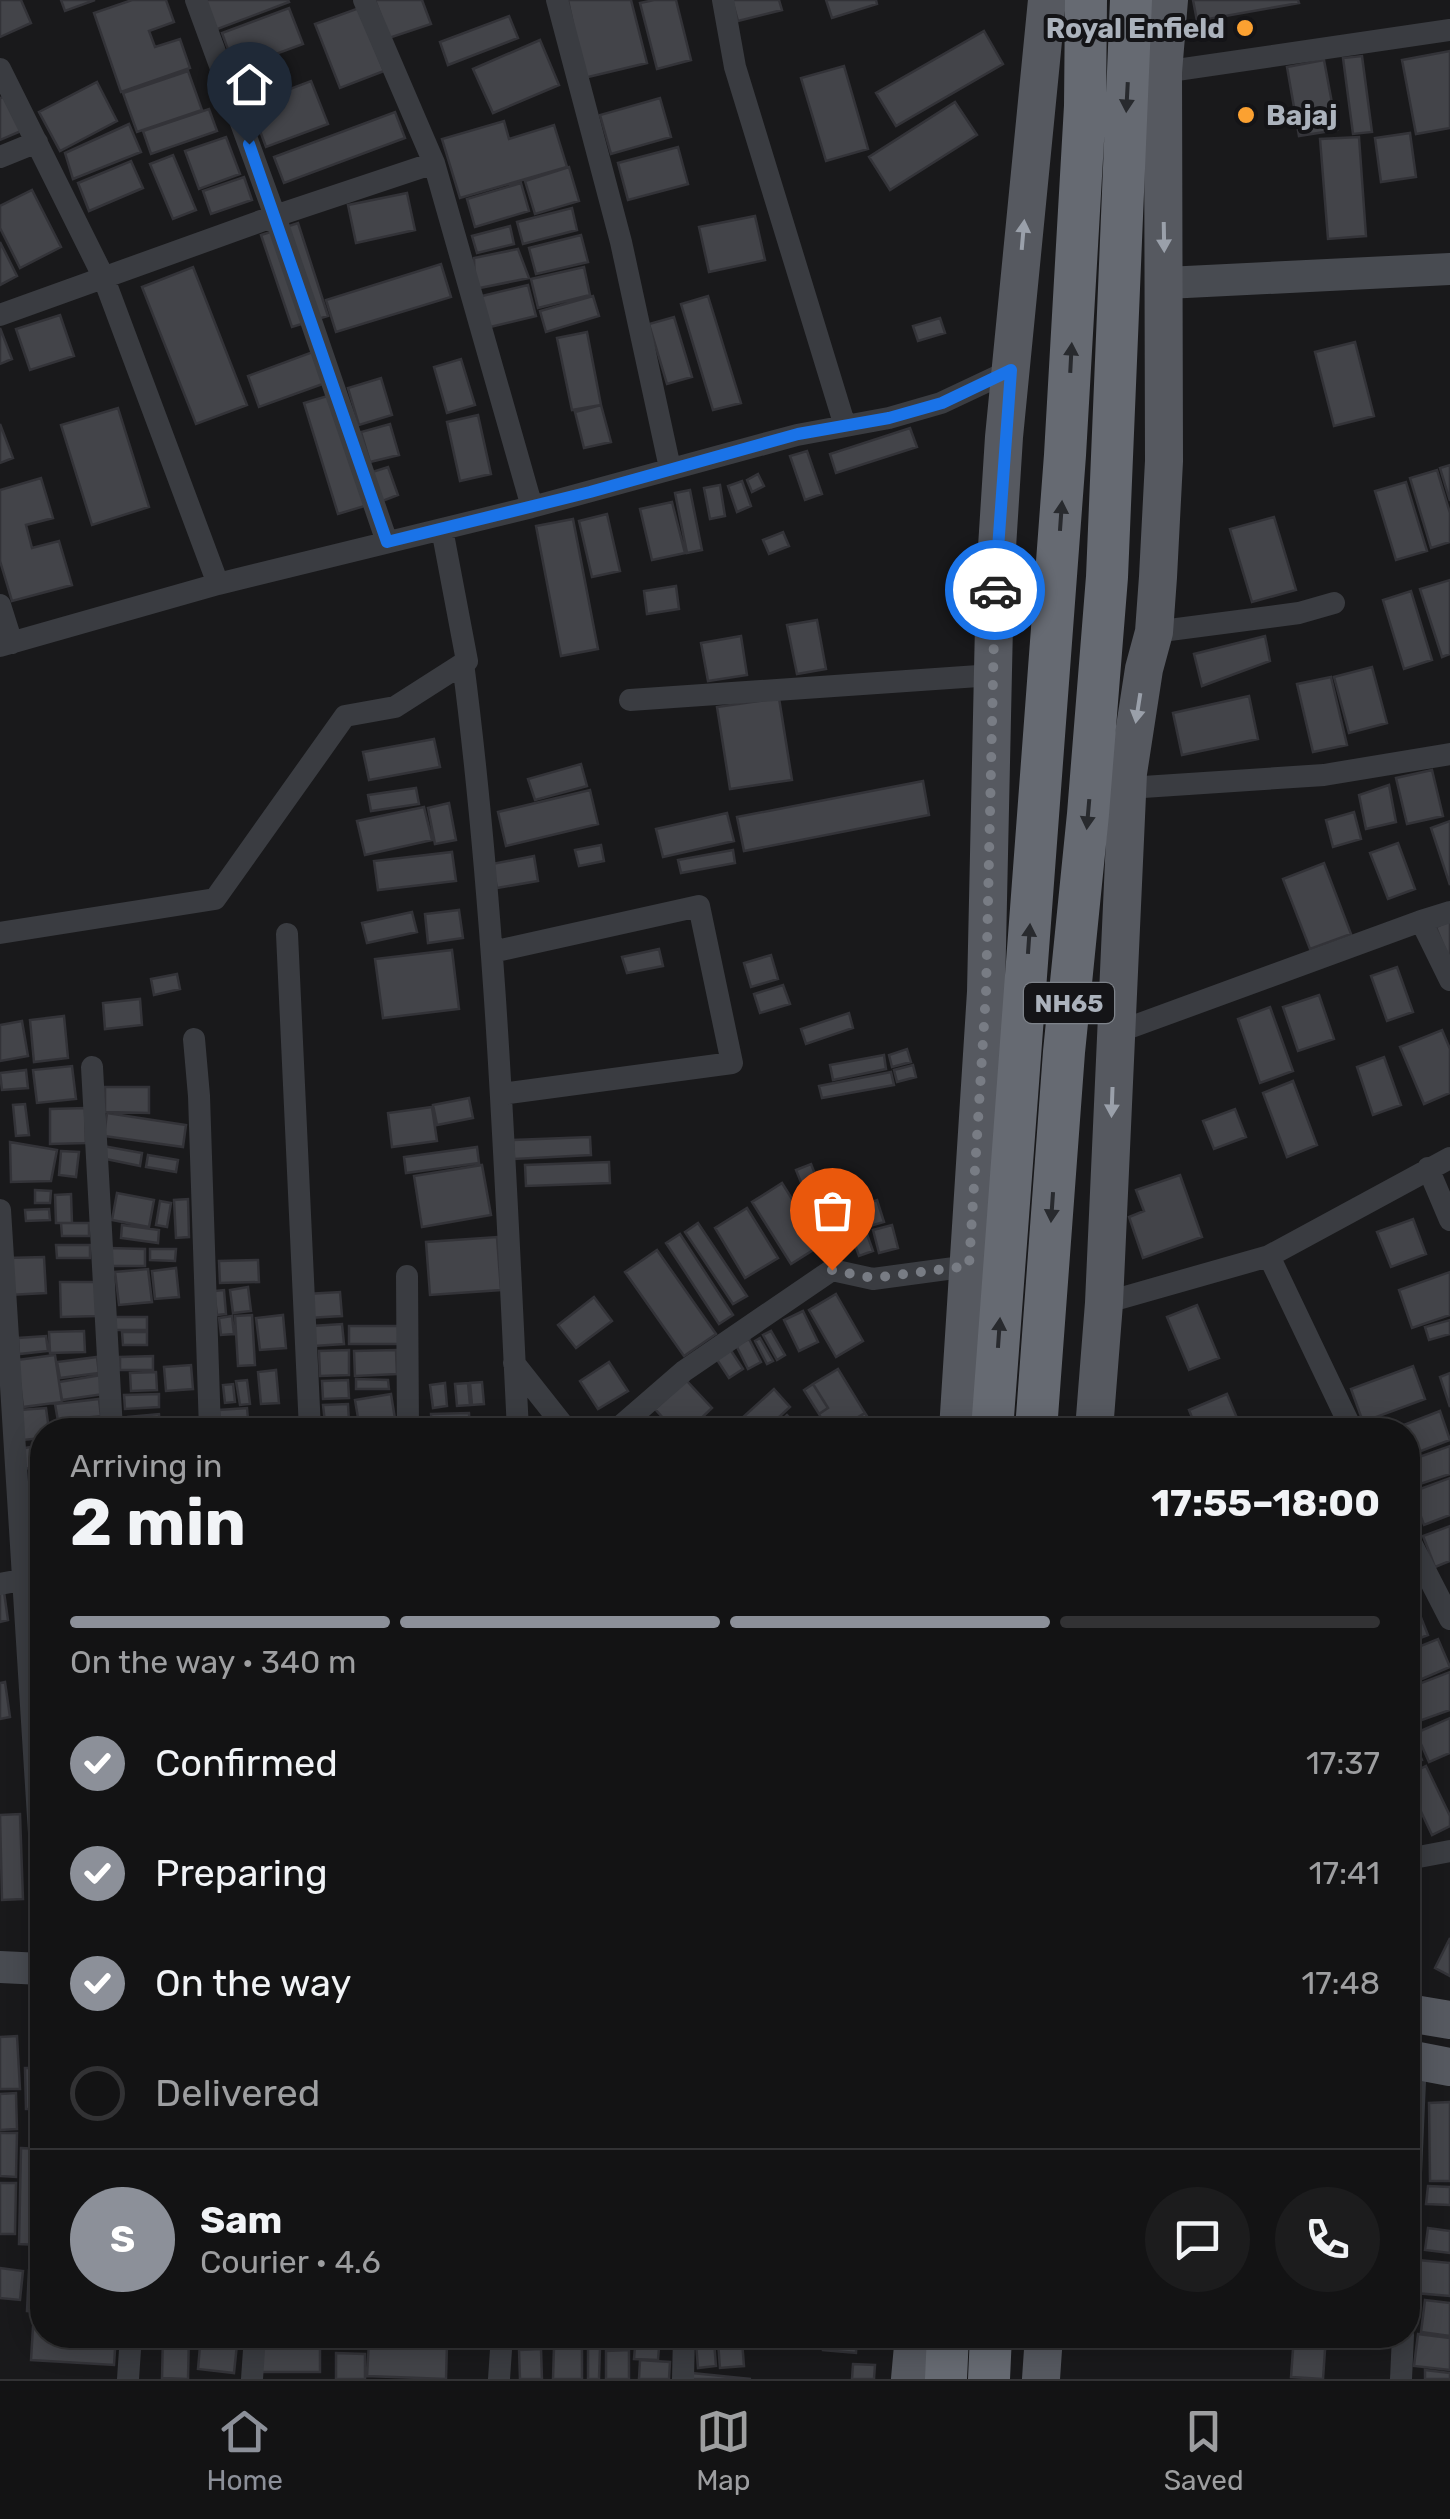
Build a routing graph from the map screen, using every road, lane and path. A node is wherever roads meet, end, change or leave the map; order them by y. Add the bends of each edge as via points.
1 (196, 0) edge
2 (364, 0) edge
3 (557, 0) edge
4 (723, 0) edge
5 (1046, 0) edge
6 (1086, 0) edge
7 (1131, 0) edge
8 (1168, 0) edge
9 (1450, 30) edge
10 (0, 68) edge
11 (1164, 72) junction
12 (37, 142) junction
13 (0, 157) edge
14 (434, 163) junction
15 (275, 216) junction
16 (1450, 269) edge
17 (103, 276) junction
18 (1166, 283) junction
19 (0, 315) edge
20 (1011, 370) junction
21 (844, 426) junction
22 (670, 468) junction
23 (532, 507) junction
24 (442, 529) junction
25 (387, 542) junction
26 (218, 584) junction
27 (1334, 603) dead end
28 (0, 605) edge
29 (1154, 632) junction
30 (6, 644) edge
31 (464, 662) junction
32 (993, 675) junction
33 (630, 700) dead end
34 (1450, 754) edge
35 (1128, 788) junction
36 (1450, 912) edge
37 (1421, 922) junction
38 (0, 933) edge
39 (287, 934) dead end
40 (492, 952) junction
41 (1450, 980) edge
42 (1115, 1033) junction
43 (194, 1039) dead end
44 (92, 1066) dead end
45 (502, 1094) junction
46 (1439, 1163) edge
47 (0, 1210) edge
48 (1450, 1220) edge
49 (1269, 1256) junction
50 (969, 1266) junction
51 (407, 1276) dead end
52 (1104, 1303) junction
53 (514, 1363) junction
54 (111, 1418) edge
55 (210, 1418) edge
56 (309, 1418) edge
57 (408, 1418) edge
58 (517, 1418) edge
59 (557, 1418) edge
60 (630, 1418) edge
61 (959, 1418) edge
62 (993, 1418) edge
63 (1037, 1418) edge
64 (1095, 1418) edge
65 (1346, 1418) edge
66 (1420, 1560) edge
67 (22, 1580) edge
68 (1450, 1619) edge
69 (30, 1700) edge
70 (1450, 1851) edge
71 (1420, 1857) edge
72 (0, 1967) edge
73 (30, 1968) edge
74 (1420, 2015) edge
75 (1450, 2020) edge
76 (1425, 2062) edge
77 (1420, 2115) edge
78 (130, 2348) edge
79 (254, 2348) edge
80 (501, 2348) edge
81 (684, 2348) edge
82 (913, 2348) edge
83 (947, 2348) edge
84 (990, 2348) edge
85 (1043, 2348) edge
86 (1402, 2348) edge
87 (128, 2379) edge
88 (252, 2379) edge
89 (500, 2379) edge
90 (684, 2379) edge
91 (910, 2379) edge
92 (946, 2379) edge
93 (989, 2379) edge
94 (1042, 2379) edge
95 (1401, 2379) edge

1 - 15 street
2 - 14 street
3 - 22 street via 621,242
4 - 21 street via 736,67
20 -> 5 main road
62 -> 6 highway, NH65 via 1065,455
7 -> 63 highway, NH65 via 1106,577
8 - 11 main road
9 - 11 street
10 - 12 street
11 -> 18 main road
12 - 13 street
12 - 17 street
14 - 15 street
14 - 23 street
15 - 17 street
15 - 25 street
16 - 18 street
17 - 19 street
17 - 26 street
18 - 29 main road
20 - 21 street via 942,403
20 - 32 main road
21 - 22 street
22 - 23 street
23 - 24 street
24 - 25 street
24 - 31 street
25 - 26 street
26 - 30 street
27 - 29 street via 1299,614
28 - 30 street
29 -> 35 main road
31 - 38 street via 395,707 345,716 215,900
31 - 40 street
32 - 33 street
32 - 50 main road via 986,992
34 - 35 street via 1324,775
35 - 42 main road
36 - 37 street
37 - 41 street
37 - 42 street
39 - 56 street
40 - 45 street
40 - 45 street via 698,906 732,1063
42 -> 52 main road
43 - 55 street
44 - 54 street
45 - 53 street
46 - 48 street
46 - 49 street
47 - 67 street
49 - 52 street
49 - 65 street
50 - 60 street via 873,1278 832,1270 684,1371
50 - 61 main road
51 - 57 street
52 - 64 main road
53 - 58 street
53 - 59 street
66 - 68 street
67 - 69 street
70 - 71 street
72 - 73 street
74 - 75 main road
76 - 77 street
78 - 87 street
79 - 88 street
80 - 89 street
81 - 90 street
82 - 91 main road
83 - 92 highway
84 - 93 highway
85 - 94 main road
86 - 95 street

